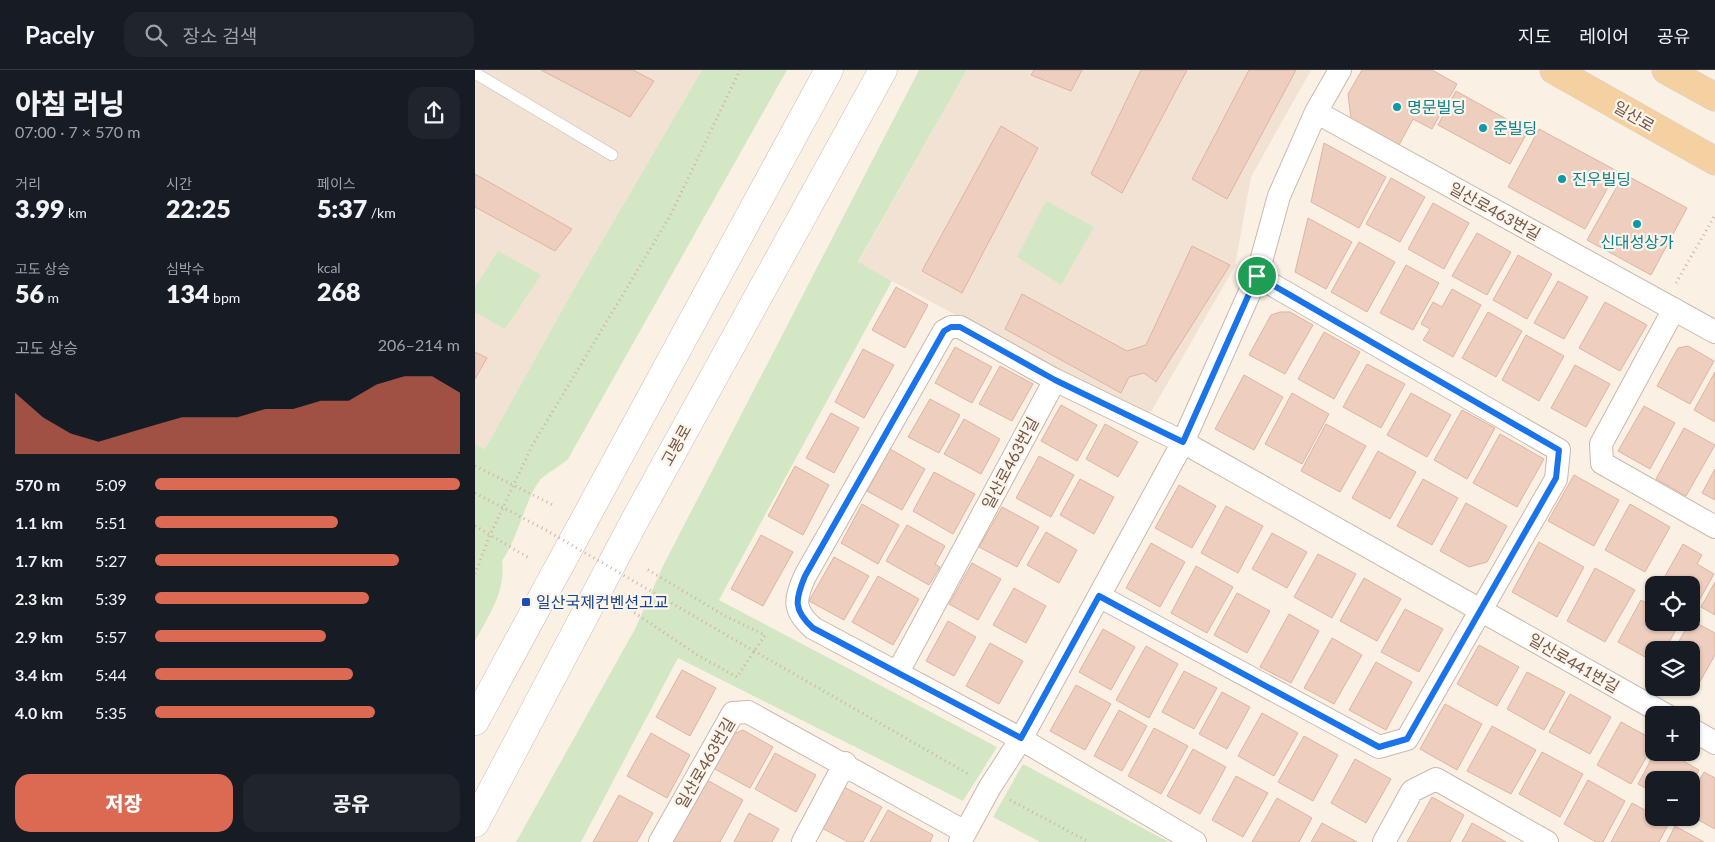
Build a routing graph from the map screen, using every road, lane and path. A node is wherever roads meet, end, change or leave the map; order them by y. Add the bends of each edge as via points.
1 (740, 70) edge
2 (829, 70) edge
3 (883, 70) edge
4 (1340, 70) edge
5 (1554, 70) edge
6 (1666, 70) edge
7 (475, 73) edge
8 (1715, 97) edge
9 (1316, 112) junction
10 (612, 154) dead end
11 (1715, 161) edge
12 (1715, 215) edge
13 (1257, 276) junction
14 (1674, 286) dead end
15 (1674, 309) junction
16 (1715, 332) edge
17 (1055, 380) junction
18 (1183, 442) junction
19 (475, 466) edge
20 (513, 485) junction
21 (475, 494) edge
22 (555, 506) dead end
23 (502, 508) junction
24 (475, 526) edge
25 (1715, 527) edge
26 (489, 535) junction
27 (529, 558) dead end
28 (645, 568) dead end
29 (475, 574) edge
30 (1099, 596) junction
31 (626, 607) dead end
32 (1481, 610) junction
33 (753, 651) junction
34 (898, 672) junction
35 (1650, 706) edge
36 (475, 721) edge
37 (1700, 734) edge
38 (1021, 738) junction
39 (1715, 743) edge
40 (845, 763) junction
41 (977, 780) dead end
42 (1005, 797) dead end
43 (475, 823) edge
44 (962, 837) edge
45 (660, 842) edge
46 (803, 842) edge
47 (1089, 842) edge
48 (1195, 842) edge
49 (1384, 842) edge
50 (1547, 842) edge

1 - 20 path via 670,216 532,446
2 - 36 main road
3 - 43 main road, 고봉로 via 635,520
4 - 9 street, 일산로463번길
5 - 11 main road, 일산로
6 - 8 main road
7 - 10 lane
9 - 13 street, 일산로463번길 via 1279,196
9 - 15 street, 일산로463번길
12 - 14 path
13 - 18 street, 일산로463번길
13 - 32 street via 1559,450 1556,478
15 - 16 street
15 - 25 street via 1601,444 1602,462
17 - 18 street
17 - 34 street, 일산로463번길
17 - 34 street via 960,327 944,331 798,592 797,606 802,618 813,628
18 - 30 street, 일산로463번길
18 - 32 street
19 - 20 path
20 - 22 path
20 - 23 path
21 - 23 path, bridge
23 - 26 path
23 - 33 path, bridge via 544,529
24 - 26 path
26 - 27 path
26 - 29 path
28 - 33 path via 725,616 765,635
30 - 32 street via 1379,747 1407,739
30 - 38 street, 일산로463번길
31 - 33 path via 699,656 737,677
32 - 35 street, 일산로441번길
33 - 41 path
34 - 38 street
37 - 39 street
38 - 44 street, 일산로463번길
38 - 48 street
40 - 44 street, 일산로463번길
40 - 45 street, 일산로463번길 via 748,712 733,713
40 - 46 street
42 - 47 path
49 - 50 street via 1412,791 1437,779

